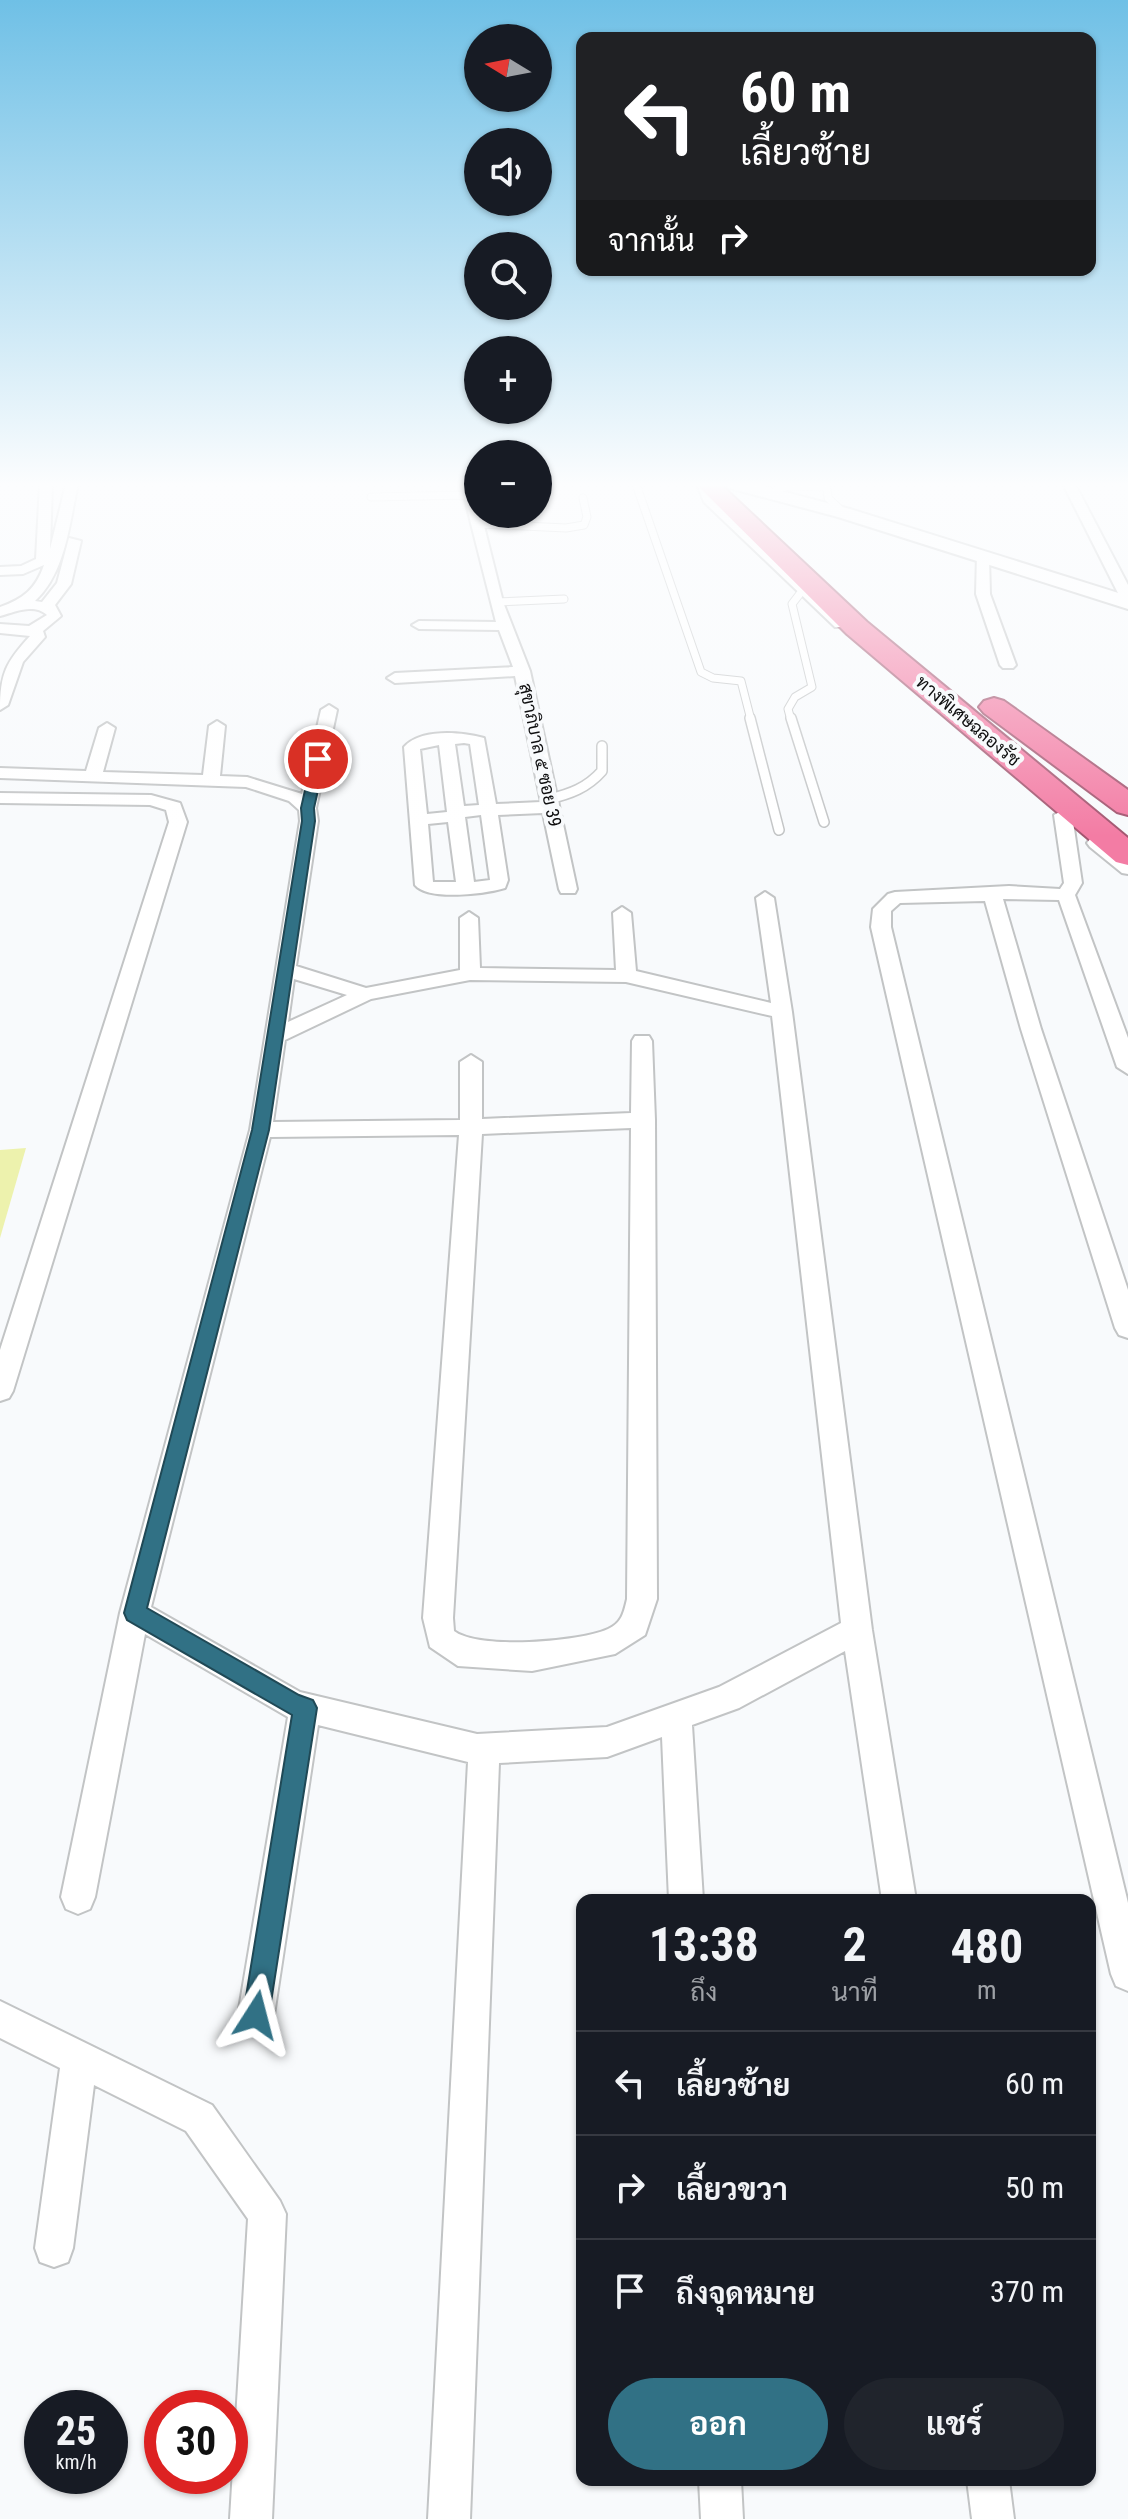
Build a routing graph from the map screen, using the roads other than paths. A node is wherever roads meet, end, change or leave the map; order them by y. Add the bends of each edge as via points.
1 (26, 602) edge
2 (50, 602) edge
3 (496, 602) joint
4 (506, 602) edge
5 (677, 602) edge
6 (794, 602) edge
7 (814, 602) edge
8 (829, 602) edge
9 (873, 602) edge
10 (986, 602) edge
11 (22, 605) junction
12 (46, 607) junction
13 (0, 612) edge
14 (419, 625) dead end
15 (505, 626) junction
16 (35, 629) junction
17 (1, 633) edge
18 (463, 653) dead end
19 (925, 655) junction
20 (8, 661) edge
21 (1008, 665) dead end
22 (522, 671) junction
23 (467, 675) junction
24 (395, 678) dead end
25 (1, 699) edge
26 (329, 710) dead end
27 (217, 726) dead end
28 (107, 728) dead end
29 (446, 739) junction
30 (602, 746) dead end
31 (0, 773) edge
32 (93, 776) junction
33 (211, 781) junction
34 (0, 798) edge
35 (549, 803) junction
36 (1128, 805) edge
37 (307, 808) junction
38 (489, 810) junction
39 (1063, 815) junction
40 (456, 816) junction
41 (419, 820) junction
42 (824, 822) dead end
43 (779, 830) dead end
44 (1128, 831) edge
45 (1128, 855) edge
46 (1128, 869) edge
47 (466, 889) junction
48 (568, 889) dead end
49 (993, 895) junction
50 (1066, 895) junction
51 (765, 898) dead end
52 (622, 913) dead end
53 (469, 918) dead end
54 (287, 970) junction
55 (470, 974) junction
56 (626, 976) junction
57 (365, 994) junction
58 (782, 1012) junction
59 (274, 1037) junction
60 (642, 1041) dead end
61 (471, 1062) dead end
62 (1128, 1067) edge
63 (644, 1120) junction
64 (471, 1127) junction
65 (261, 1130) junction
66 (1128, 1328) edge
67 (0, 1391) edge
68 (135, 1613) junction
69 (857, 1630) junction
70 (305, 1708) junction
71 (676, 1717) junction
72 (484, 1748) junction
73 (686, 1894) edge
74 (898, 1894) edge
75 (78, 1897) dead end
76 (1128, 1974) edge
77 (256, 2015) dead end
78 (0, 2019) edge
79 (79, 2059) junction
80 (54, 2248) dead end
81 (720, 2486) edge
82 (989, 2486) edge
83 (251, 2519) edge
84 (449, 2519) edge
85 (722, 2519) edge
86 (993, 2519) edge

1 - 11 street
2 - 12 street
3 - 4 lane
3 - 15 street, สุขาภิบาล ๕ ซอย 39
5 - 43 lane via 701,672 741,681
6 - 42 lane via 812,687 795,697 788,709
7 - 39 street
8 - 45 highway, ทางพิเศษฉลองรัช
9 - 19 highway, ทางพิเศษฉลองรัช
10 - 21 street
11 - 12 street
11 - 13 street
12 - 16 street via 54,616
14 - 15 street
15 - 22 street, สุขาภิบาล ๕ ซอย 39
16 - 17 street
16 - 20 street via 38,637
18 - 23 street
19 - 36 highway
19 - 44 highway, ทางพิเศษฉลองรัช
20 - 25 street
22 - 23 street
22 - 35 street, สุขาภิบาล ๕ ซอย 39
23 - 24 street
26 - 37 street
27 - 33 street
28 - 32 street
29 - 38 street via 478,741
29 - 40 street
29 - 41 street via 412,747
30 - 35 lane via 602,771 591,784
31 - 32 street
32 - 33 street
33 - 37 street via 274,789
34 - 67 street via 151,800 174,807 178,822
35 - 38 street
35 - 48 street, สุขาภิบาล ๕ ซอย 39
37 - 54 street
38 - 40 street
38 - 47 street via 499,880 494,886
39 - 46 street
39 - 50 street via 1073,883
40 - 41 street
40 - 47 street
41 - 47 street via 424,885
49 - 50 street
49 - 66 street
49 - 76 street via 895,898 882,909 881,927
50 - 62 street
51 - 58 street
52 - 56 street
53 - 55 street
54 - 57 street
54 - 59 street
55 - 56 street
55 - 57 street
56 - 58 street
57 - 59 street
58 - 69 street
59 - 65 street
60 - 63 street
61 - 64 street
63 - 64 street
63 - 64 street via 642,1599 635,1626 615,1641 532,1657 458,1652 440,1638
64 - 65 street
65 - 68 street
68 - 70 street
68 - 75 street
69 - 71 street via 728,1698
69 - 74 street
70 - 72 street
70 - 77 street
71 - 72 street via 607,1742
71 - 73 street
72 - 84 street
78 - 79 street
79 - 80 street
79 - 83 street via 199,2118 267,2214
81 - 85 street
82 - 86 street

